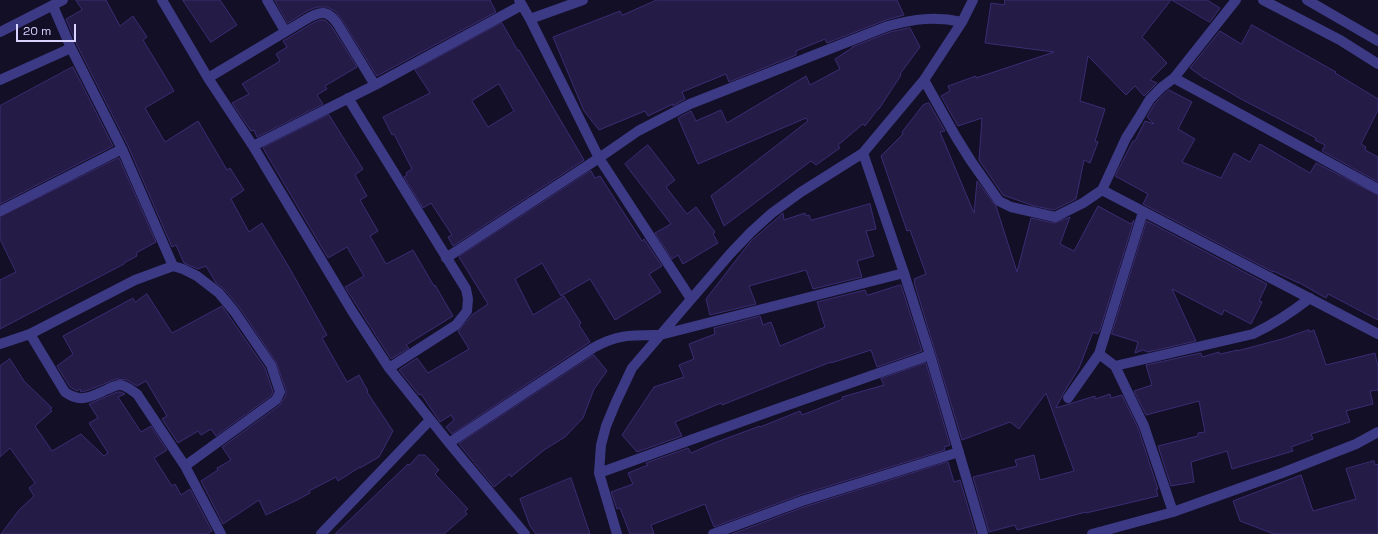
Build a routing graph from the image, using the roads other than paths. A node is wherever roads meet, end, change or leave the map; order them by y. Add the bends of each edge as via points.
1 (63, 0) edge
2 (162, 0) edge
3 (267, 0) edge
4 (583, 0) edge
5 (973, 0) edge
6 (1236, 0) edge
7 (1263, 0) edge
8 (1307, 0) edge
9 (520, 2) edge
10 (53, 6) junction
11 (530, 19) junction
12 (962, 22) junction
13 (285, 31) junction
14 (0, 32) edge
15 (1378, 42) edge
16 (71, 48) junction
17 (1378, 64) edge
18 (208, 78) junction
19 (1174, 78) junction
20 (0, 80) edge
21 (924, 80) junction
22 (374, 85) junction
23 (348, 98) junction
24 (253, 146) junction
25 (122, 149) junction
26 (863, 152) junction
27 (599, 158) junction
28 (1378, 189) edge
29 (1102, 190) junction
30 (0, 210) edge
31 (1143, 212) junction
32 (446, 258) junction
33 (173, 266) junction
34 (904, 273) junction
35 (1310, 298) junction
36 (691, 299) junction
37 (30, 334) junction
38 (1378, 334) edge
39 (660, 336) junction
40 (0, 344) edge
41 (1099, 354) junction
42 (930, 355) junction
43 (1115, 366) junction
44 (389, 368) junction
45 (1068, 398) dead end
46 (430, 420) junction
47 (1378, 432) edge
48 (449, 443) junction
49 (959, 452) junction
50 (185, 466) junction
51 (598, 473) junction
52 (1173, 512) junction
53 (221, 534) edge
54 (321, 534) edge
55 (525, 534) edge
56 (617, 534) edge
57 (713, 534) edge
58 (983, 534) edge
59 (1092, 534) edge

1 - 10 street
2 - 18 street
3 - 13 street
4 - 11 street
5 - 12 street
6 - 19 street
7 - 17 street via 1340,40
8 - 15 street
9 - 11 street
9 - 22 street
10 - 14 street
10 - 16 street
11 - 27 street
12 - 21 street
12 - 27 street via 935,18 888,26 690,104 638,131
13 - 18 street
13 - 22 street via 316,14 330,14
16 - 20 street
16 - 25 street
18 - 24 street
19 - 28 street
19 - 29 street via 1150,99 1123,144
21 - 26 street
21 - 29 street via 956,137 999,201 1011,207 1054,217 1083,203
22 - 23 street
23 - 24 street
23 - 32 street
24 - 44 street
25 - 30 street
25 - 33 street
26 - 34 street
26 - 36 street via 772,213 730,254
27 - 32 street
27 - 36 street
29 - 31 street
31 - 35 street
31 - 41 street
32 - 44 street via 466,289 467,311 456,325
33 - 37 street via 135,280
33 - 50 street via 197,276 219,293 271,365 280,392 276,400
34 - 39 street
34 - 42 street
35 - 38 street
35 - 43 street via 1272,326 1253,334
36 - 39 street
37 - 40 street
37 - 50 street via 65,392 71,397 89,398 118,385 125,386 137,394
39 - 48 street via 621,336 601,344
39 - 51 street via 632,368 616,402 601,445
41 - 43 street
41 - 45 street
42 - 49 street
42 - 51 street
43 - 52 street via 1144,426
44 - 46 street
46 - 48 street
46 - 54 street
47 - 52 street via 1334,453
48 - 55 street
49 - 57 street via 802,501
49 - 58 street
50 - 53 street
51 - 56 street
52 - 59 street

